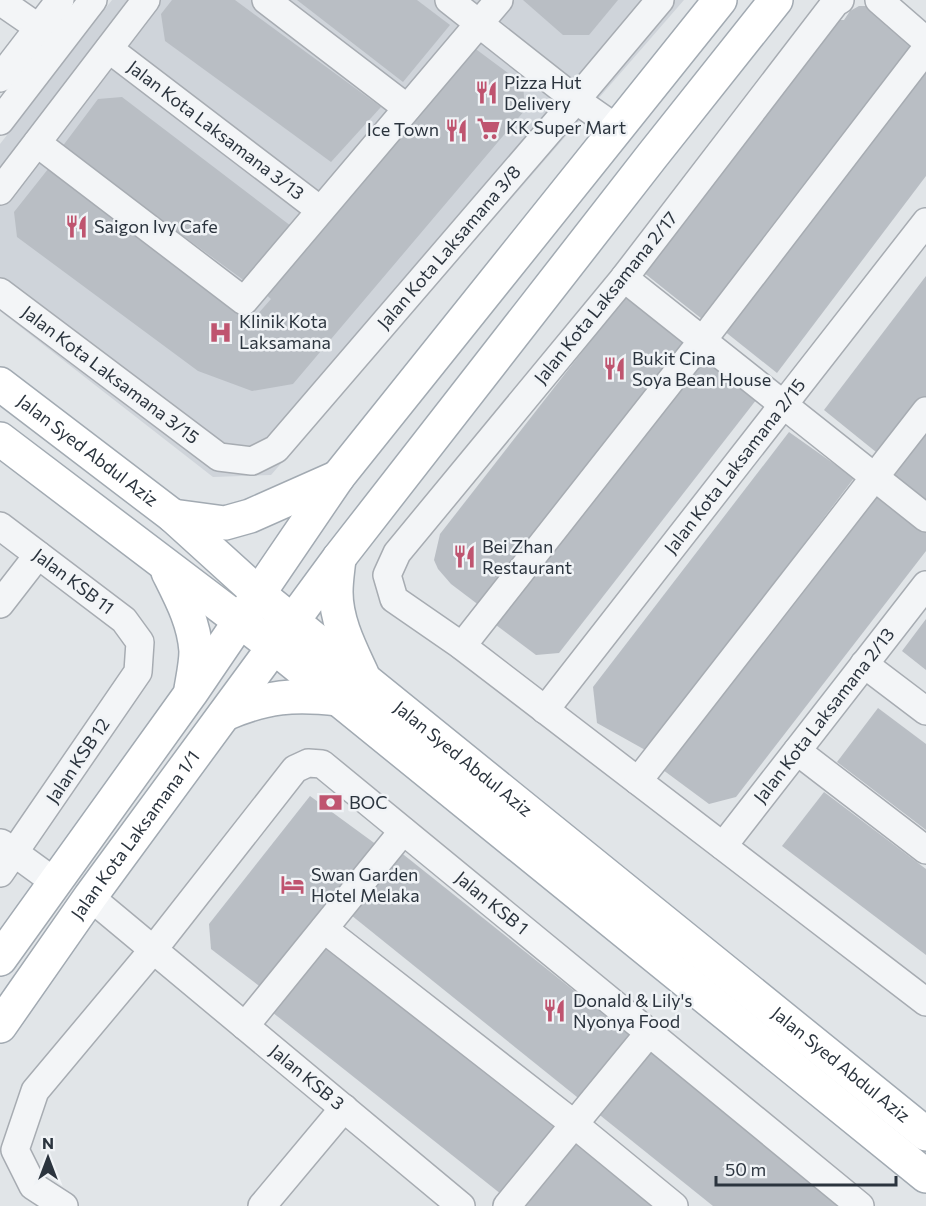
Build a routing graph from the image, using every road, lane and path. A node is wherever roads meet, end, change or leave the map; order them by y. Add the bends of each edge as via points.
1 (60, 0) edge
2 (93, 0) edge
3 (146, 0) edge
4 (266, 0) edge
5 (449, 0) edge
6 (499, 0) edge
7 (660, 0) edge
8 (720, 0) edge
9 (777, 0) edge
10 (840, 0) edge
11 (879, 0) edge
12 (2, 2) edge
13 (479, 24) junction
14 (39, 28) junction
15 (926, 41) edge
16 (109, 49) junction
17 (926, 49) edge
18 (0, 78) edge
19 (576, 100) junction
20 (407, 108) junction
21 (0, 121) edge
22 (616, 128) junction
23 (37, 143) junction
24 (0, 191) edge
25 (321, 210) junction
26 (926, 222) edge
27 (624, 278) junction
28 (0, 292) edge
29 (702, 342) junction
30 (0, 384) edge
31 (783, 405) junction
32 (926, 411) edge
33 (0, 439) edge
34 (219, 458) joint
35 (338, 477) junction
36 (874, 478) junction
37 (173, 516) junction
38 (926, 518) edge
39 (0, 526) edge
40 (38, 555) junction
41 (339, 558) junction
42 (163, 563) junction
43 (926, 585) edge
44 (259, 594) junction
45 (0, 604) edge
46 (239, 621) junction
47 (284, 634) junction
48 (140, 642) joint
49 (462, 646) junction
50 (864, 664) junction
51 (364, 679) junction
52 (191, 693) junction
53 (339, 699) junction
54 (545, 710) junction
55 (926, 711) edge
56 (225, 714) junction
57 (797, 751) junction
58 (638, 781) junction
59 (404, 831) junction
60 (723, 846) junction
61 (926, 850) edge
62 (5, 857) edge
63 (56, 883) junction
64 (90, 897) junction
65 (324, 929) junction
66 (153, 950) junction
67 (0, 959) edge
68 (926, 1002) edge
69 (0, 1026) edge
70 (245, 1026) junction
71 (649, 1033) junction
72 (344, 1108) junction
73 (574, 1124) junction
74 (926, 1134) edge
75 (926, 1176) edge
76 (64, 1206) edge
77 (262, 1206) edge
78 (461, 1206) edge
79 (507, 1206) edge
80 (674, 1206) edge
81 (860, 1206) edge

1 - 14 street
2 - 21 street
3 - 16 street
4 - 20 street
5 - 13 street
6 - 13 street
7 - 19 street, Jalan Kota Laksamana 3/8
8 - 22 main road, Jalan Kota Laksamana 1/1
9 - 41 main road, Jalan Kota Laksamana 1/1
10 - 27 street, Jalan Kota Laksamana 2/17
11 - 15 street
12 - 14 street
13 - 19 street
13 - 20 street
14 - 18 street
16 - 23 street
16 - 25 street, Jalan Kota Laksamana 3/13
17 - 29 street
19 - 22 street
19 - 34 street, Jalan Kota Laksamana 3/8 via 276,449 252,461
20 - 25 street
22 - 35 main road, Jalan Kota Laksamana 1/1
23 - 24 street
23 - 25 street via 243,301
26 - 31 street, Jalan Kota Laksamana 2/15
27 - 29 street
27 - 49 street, Jalan Kota Laksamana 2/17 via 397,554 387,575 394,599
28 - 34 street, Jalan Kota Laksamana 3/15
29 - 31 street
29 - 49 street
30 - 37 main road, Jalan Syed Abdul Aziz
31 - 36 street
31 - 54 street, Jalan Kota Laksamana 2/15
32 - 36 street
33 - 42 main road, Jalan Syed Abdul Aziz
35 - 37 main road via 225,523
35 - 44 main road, Jalan Kota Laksamana 1/1
36 - 38 street
36 - 58 street
37 - 44 main road, Jalan Syed Abdul Aziz
39 - 40 street, Jalan KSB 11
40 - 45 street
40 - 48 street, Jalan KSB 11 via 124,620
41 - 47 main road, Jalan Kota Laksamana 1/1
41 - 51 main road via 338,614
42 - 46 main road, Jalan Syed Abdul Aziz
42 - 52 main road via 186,606 193,630 196,653
43 - 50 street, Jalan Kota Laksamana 2/13
44 - 46 main road, Jalan Kota Laksamana 1/1
44 - 47 main road, Jalan Syed Abdul Aziz
46 - 47 main road, Jalan Syed Abdul Aziz
46 - 52 main road, Jalan Kota Laksamana 1/1
47 - 51 main road, Jalan Syed Abdul Aziz
47 - 53 main road, Jalan Syed Abdul Aziz
47 - 56 main road, Jalan Kota Laksamana 1/1
48 - 62 street, Jalan KSB 12 via 138,672
49 - 54 street
50 - 55 street
50 - 57 street, Jalan Kota Laksamana 2/13
51 - 74 main road, Jalan Syed Abdul Aziz
52 - 63 main road, Jalan Kota Laksamana 1/1
53 - 56 main road via 276,697
53 - 75 main road, Jalan Syed Abdul Aziz
54 - 58 street
56 - 64 main road, Jalan Kota Laksamana 1/1
57 - 60 street, Jalan Kota Laksamana 2/13
57 - 61 street
58 - 60 street
59 - 65 street
59 - 66 street, Jalan KSB 1 via 322,764 308,763 295,769
59 - 71 street, Jalan KSB 1
60 - 68 street
62 - 63 street
63 - 67 main road, Jalan Kota Laksamana 1/1
64 - 66 street, Jalan KSB 3
64 - 69 main road, Jalan Kota Laksamana 1/1
65 - 70 street
65 - 73 street
66 - 70 street, Jalan KSB 3
66 - 76 street, Jalan KSB 1 via 35,1091 15,1150 33,1186
70 - 72 street, Jalan KSB 3
71 - 73 street
71 - 81 street, Jalan KSB 1
72 - 77 street
72 - 78 street, Jalan KSB 3
73 - 79 street
73 - 80 street

